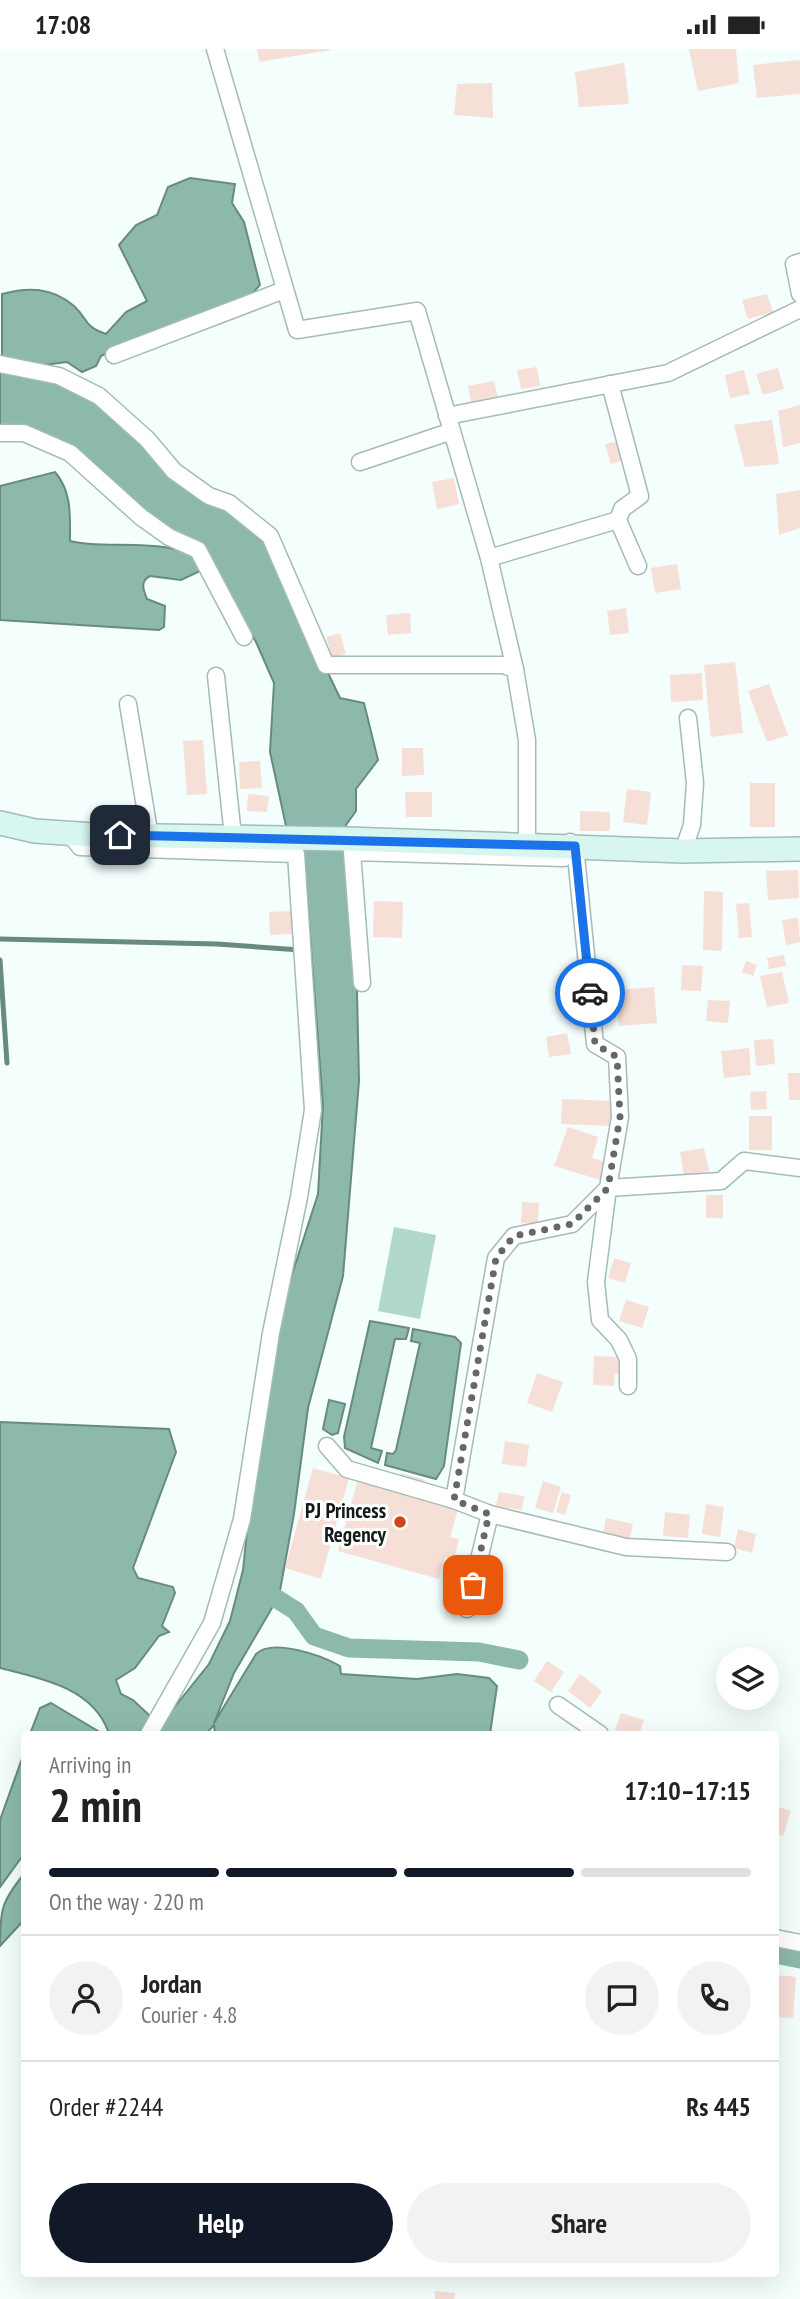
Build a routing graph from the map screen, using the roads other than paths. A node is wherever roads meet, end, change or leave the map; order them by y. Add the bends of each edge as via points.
1 (215, 49) edge
2 (800, 262) edge
3 (284, 290) junction
4 (800, 294) edge
5 (800, 309) edge
6 (114, 355) dead end
7 (0, 364) edge
8 (611, 384) junction
9 (450, 424) junction
10 (0, 433) edge
11 (360, 462) dead end
12 (618, 520) junction
13 (489, 558) junction
14 (638, 566) dead end
15 (244, 637) dead end
16 (515, 669) junction
17 (216, 676) dead end
18 (128, 704) dead end
19 (688, 718) dead end
20 (0, 823) edge
21 (148, 825) junction
22 (232, 827) junction
23 (286, 829) dead end
24 (355, 830) dead end
25 (69, 834) junction
26 (527, 836) junction
27 (568, 846) junction
28 (800, 849) edge
29 (683, 851) junction
30 (362, 983) dead end
31 (800, 1168) edge
32 (608, 1188) junction
33 (628, 1386) dead end
34 (327, 1446) dead end
35 (454, 1500) junction
36 (489, 1514) junction
37 (727, 1552) dead end
38 (467, 1609) dead end
39 (558, 1705) dead end
40 (151, 1731) edge
41 (596, 1731) edge
42 (779, 1939) edge
43 (800, 1943) edge

1 - 3 street
2 - 4 street via 794,264
3 - 6 street
3 - 9 street via 297,330 417,311
5 - 8 street via 668,373
7 - 16 street via 59,376 99,396 147,439 174,471 209,496 229,503 270,535 326,665 503,665
8 - 9 street
8 - 12 street via 640,496 622,509
9 - 11 street
9 - 13 street
10 - 15 street via 24,433 70,453 141,517 198,550
12 - 13 street
12 - 14 street
13 - 16 street
16 - 26 street via 527,740
17 - 22 street
18 - 21 street
19 - 29 street via 695,783 692,825
20 - 25 main road
21 - 22 street
21 - 25 street via 81,824
22 - 23 street
24 - 26 street
25 - 27 main road
25 - 40 street via 80,847 296,854 313,1110 299,1196 271,1333 242,1519 212,1623
26 - 27 street via 562,837
27 - 29 main road
27 - 30 street via 564,858 352,852
27 - 32 street via 595,1044 617,1057 620,1117
28 - 29 main road
31 - 32 street via 744,1161 720,1181
32 - 33 street via 596,1282 600,1320 619,1340 628,1359
32 - 35 street via 572,1224 514,1236 496,1258
34 - 35 street via 347,1469
35 - 36 street
36 - 37 street via 626,1547
36 - 38 street
39 - 41 street
42 - 43 street

